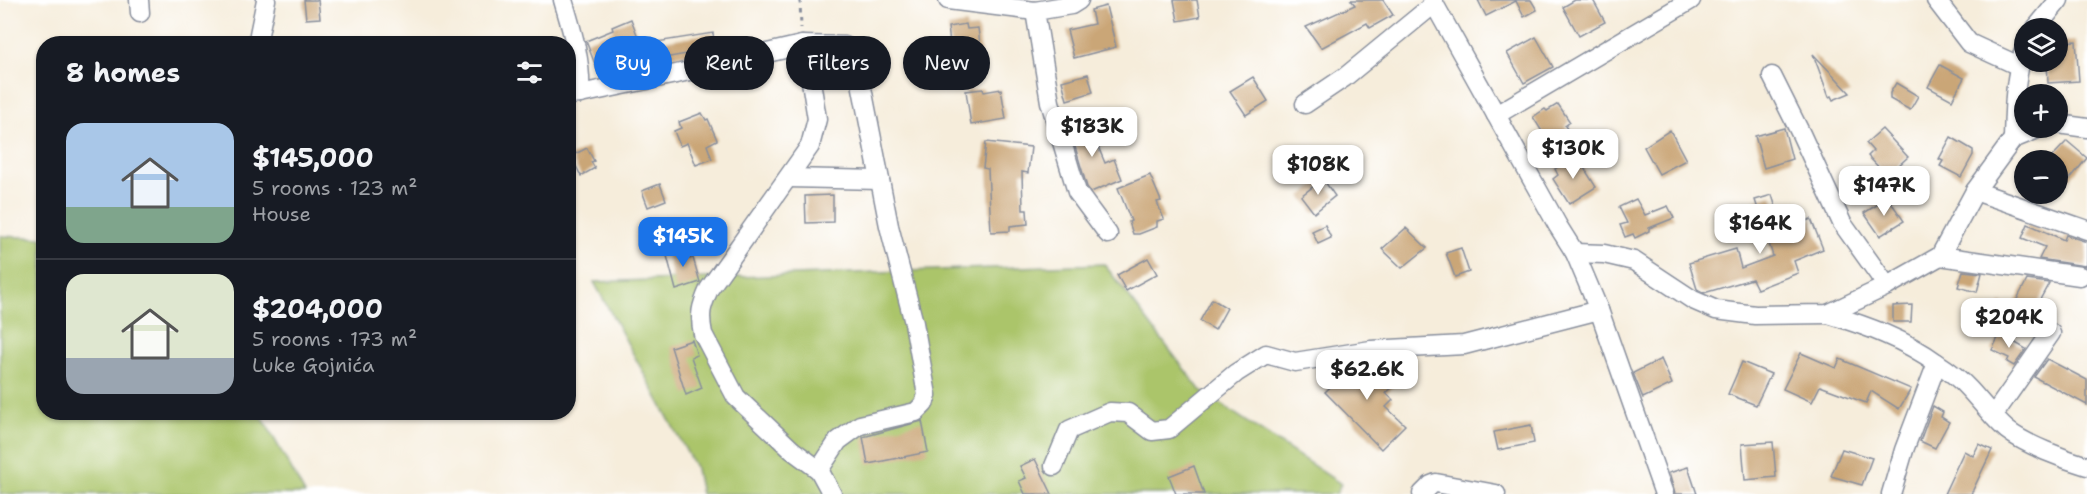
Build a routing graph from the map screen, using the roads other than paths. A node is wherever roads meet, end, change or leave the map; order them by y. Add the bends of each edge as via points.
1 (266, 0) edge
2 (563, 0) edge
3 (948, 0) edge
4 (1079, 0) edge
5 (1691, 0) edge
6 (1936, 0) edge
7 (2059, 0) edge
8 (1433, 2) edge
9 (1035, 11) junction
10 (2044, 18) edge
11 (260, 36) edge
12 (572, 36) edge
13 (786, 49) edge
14 (576, 54) edge
15 (2014, 64) edge
16 (2018, 72) edge
17 (1772, 76) dead end
18 (576, 90) edge
19 (812, 90) edge
20 (862, 90) edge
21 (576, 95) edge
22 (1305, 104) dead end
23 (1496, 115) junction
24 (2068, 125) edge
25 (2087, 128) edge
26 (2013, 139) joint
27 (789, 178) junction
28 (880, 180) junction
29 (1975, 191) junction
30 (2087, 230) edge
31 (1108, 234) dead end
32 (1575, 254) junction
33 (1940, 256) junction
34 (2080, 276) dead end
35 (1887, 286) junction
36 (1599, 310) junction
37 (1828, 314) junction
38 (2051, 333) dead end
39 (1937, 363) junction
40 (1993, 416) junction
41 (1054, 466) dead end
42 (2087, 466) edge
43 (819, 470) junction
44 (1658, 489) edge
45 (832, 494) edge
46 (1422, 494) edge
47 (1496, 494) edge
48 (1891, 494) edge

1 - 11 street
2 - 12 street
3 - 9 street
4 - 9 street
5 - 23 street
6 - 15 street via 1970,43
7 - 10 street
8 - 22 street via 1345,77
8 - 23 street
9 - 31 street via 1050,102 1077,192
13 - 21 street
14 - 18 street via 581,78
16 - 26 street
17 - 35 street via 1842,223
19 - 27 street via 817,119 810,146
20 - 28 street
23 - 32 street
24 - 25 street
26 - 29 street
27 - 28 street
27 - 43 street via 709,289 700,309 701,325 736,397
28 - 43 street via 927,395 916,412 860,425 838,441
29 - 30 street
29 - 33 street
32 - 36 street
32 - 37 street via 1604,254 1634,261 1693,300 1716,310 1755,315
33 - 34 street
33 - 35 street
35 - 37 street
36 - 41 street via 1464,345 1371,350 1295,362 1266,354 1236,373 1168,429 1152,431 1128,413 1110,412 1070,430
36 - 44 street
37 - 39 street via 1869,326
38 - 40 street
39 - 40 street via 1967,387
39 - 48 street
40 - 42 street via 2010,432 2036,446
43 - 45 street
46 - 47 street via 1436,483

